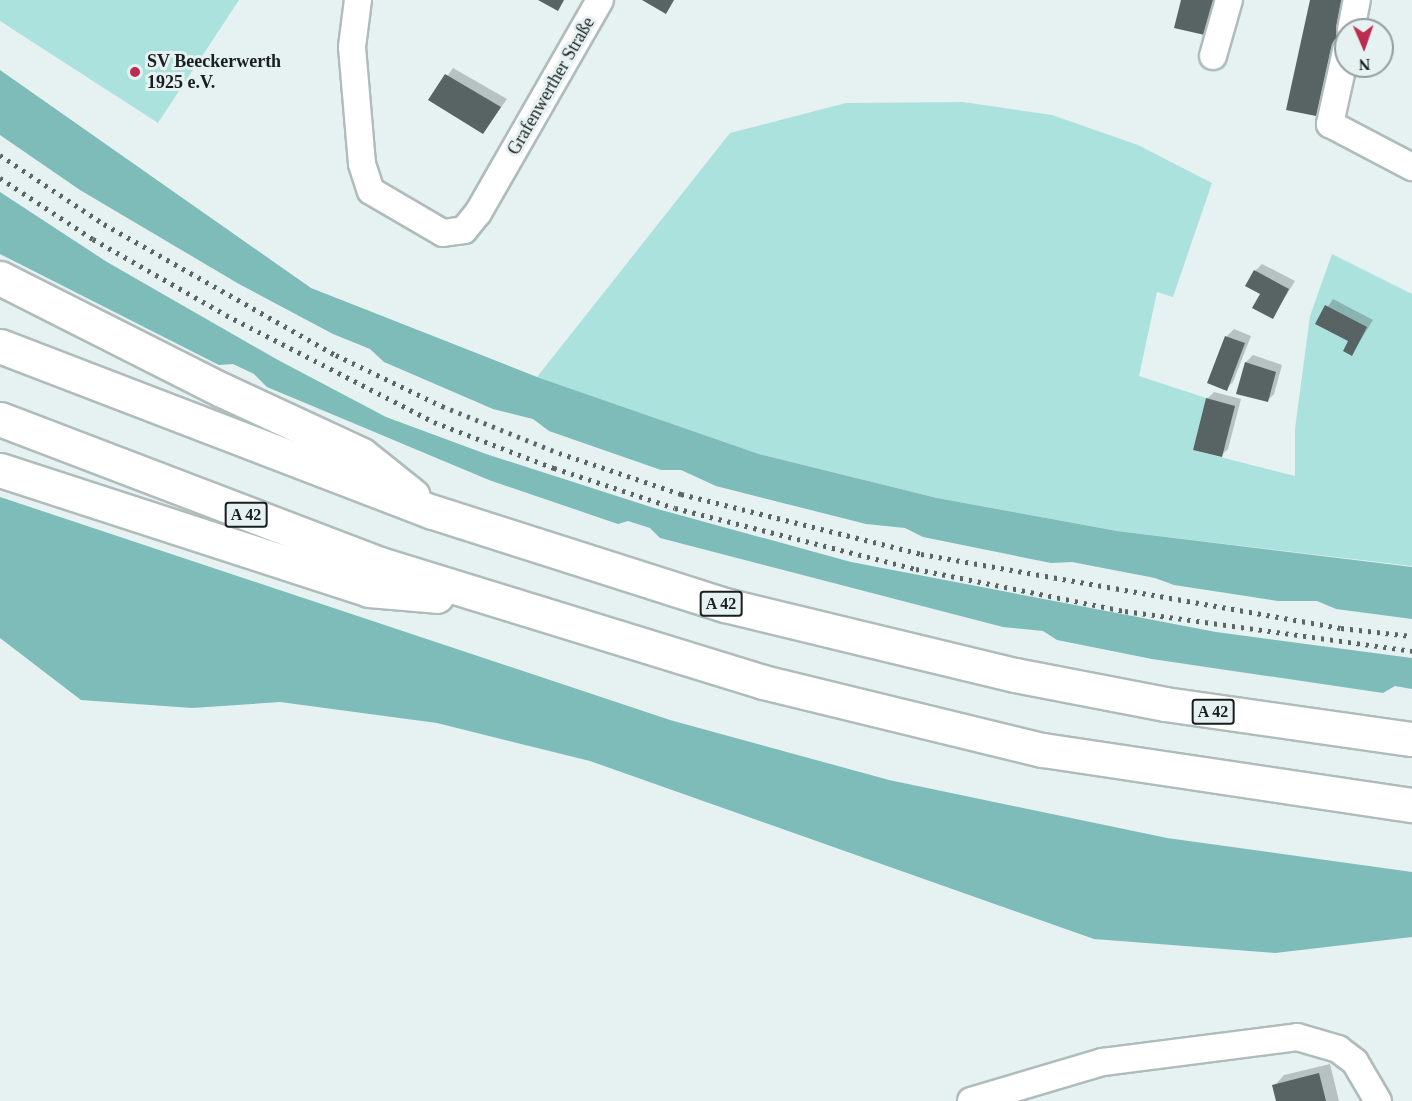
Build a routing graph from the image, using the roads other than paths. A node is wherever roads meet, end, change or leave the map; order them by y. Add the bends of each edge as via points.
1 (358, 0) edge
2 (600, 0) edge
3 (1229, 0) edge
4 (1357, 0) edge
5 (1353, 18) edge
6 (1213, 56) dead end
7 (1340, 78) edge
8 (1412, 167) edge
9 (0, 278) edge
10 (0, 346) edge
11 (0, 419) edge
12 (0, 470) edge
13 (433, 512) junction
14 (495, 601) junction
15 (1412, 739) edge
16 (1412, 805) edge
17 (971, 1101) edge
18 (1378, 1101) edge

1 - 2 street, Grafenwerther Straße via 352,47 362,164 371,191 443,233 464,230 502,172
3 - 6 street
4 - 5 street
7 - 8 street via 1330,124
9 - 13 highway via 222,390 362,454
10 - 13 highway, A 42
11 - 14 highway, A 42 via 189,494
12 - 14 highway via 369,590
13 - 15 highway, A 42 via 725,605 1015,675 1165,704
14 - 16 highway, A 42 via 763,682 1043,750
17 - 18 street via 1103,1062 1297,1037 1338,1048 1354,1062

